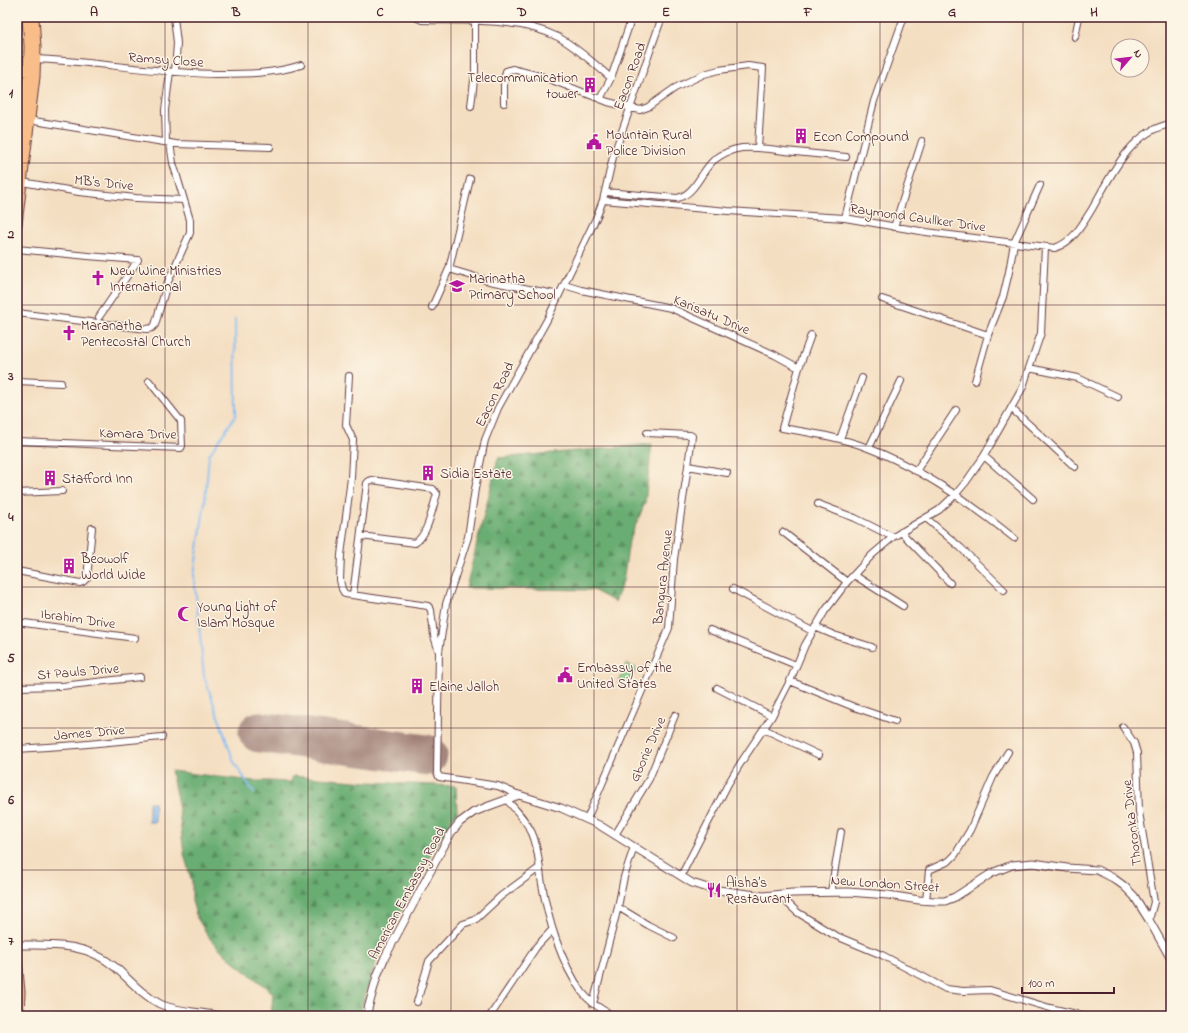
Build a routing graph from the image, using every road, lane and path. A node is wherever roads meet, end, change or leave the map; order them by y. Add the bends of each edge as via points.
1 (27, 17) edge
2 (34, 17) edge
3 (174, 17) edge
4 (415, 17) edge
5 (632, 17) edge
6 (662, 17) edge
7 (904, 17) edge
8 (1079, 17) edge
9 (493, 19) edge
10 (475, 21) junction
11 (1075, 37) dead end
12 (32, 59) junction
13 (301, 65) dead end
14 (172, 72) junction
15 (611, 78) junction
16 (600, 99) junction
17 (504, 103) dead end
18 (471, 106) dead end
19 (630, 107) junction
20 (26, 120) junction
21 (1171, 124) edge
22 (922, 141) dead end
23 (168, 143) junction
24 (270, 147) dead end
25 (758, 148) junction
26 (846, 157) dead end
27 (17, 163) edge
28 (470, 179) dead end
29 (22, 182) junction
30 (1040, 186) dead end
31 (605, 192) junction
32 (184, 200) junction
33 (603, 200) junction
34 (845, 218) junction
35 (17, 219) edge
36 (894, 227) junction
37 (1014, 243) junction
38 (1045, 247) junction
39 (17, 249) edge
40 (448, 269) junction
41 (564, 286) junction
42 (559, 295) junction
43 (882, 299) dead end
44 (432, 306) dead end
45 (17, 313) edge
46 (99, 317) dead end
47 (811, 335) dead end
48 (988, 335) junction
49 (799, 368) junction
50 (1029, 368) junction
51 (349, 376) dead end
52 (862, 378) dead end
53 (17, 381) edge
54 (149, 381) dead end
55 (901, 381) dead end
56 (975, 381) dead end
57 (61, 383) dead end
58 (1118, 397) dead end
59 (1011, 408) junction
60 (956, 410) dead end
61 (647, 433) dead end
62 (840, 439) junction
63 (17, 441) edge
64 (869, 448) junction
65 (984, 456) junction
66 (688, 466) junction
67 (1075, 467) dead end
68 (916, 471) junction
69 (727, 472) dead end
70 (62, 491) dead end
71 (17, 493) edge
72 (954, 496) junction
73 (1034, 499) dead end
74 (818, 504) dead end
75 (926, 518) junction
76 (92, 528) dead end
77 (783, 532) dead end
78 (901, 532) junction
79 (361, 536) junction
80 (893, 537) junction
81 (1014, 538) dead end
82 (17, 572) edge
83 (854, 575) junction
84 (847, 582) junction
85 (950, 583) dead end
86 (733, 589) dead end
87 (1004, 590) dead end
88 (352, 595) junction
89 (903, 606) dead end
90 (17, 622) edge
91 (814, 629) junction
92 (710, 630) dead end
93 (135, 638) dead end
94 (872, 646) dead end
95 (439, 652) junction
96 (796, 665) junction
97 (140, 677) dead end
98 (790, 682) junction
99 (17, 687) edge
100 (717, 688) dead end
101 (675, 715) dead end
102 (772, 716) junction
103 (895, 721) dead end
104 (1123, 726) dead end
105 (764, 729) junction
106 (162, 737) dead end
107 (17, 749) edge
108 (1008, 752) dead end
109 (819, 755) dead end
110 (519, 795) junction
111 (506, 799) junction
112 (587, 818) junction
113 (841, 832) dead end
114 (615, 834) junction
115 (634, 847) junction
116 (539, 868) junction
117 (681, 876) junction
118 (831, 892) junction
119 (778, 895) junction
120 (926, 901) junction
121 (618, 907) junction
122 (1149, 920) junction
123 (552, 930) junction
124 (674, 938) dead end
125 (17, 945) edge
126 (17, 960) edge
127 (1171, 960) edge
128 (417, 1002) dead end
129 (593, 1004) junction
130 (168, 1007) junction
131 (1081, 1015) edge
132 (19, 1016) edge
133 (169, 1016) edge
134 (219, 1016) edge
135 (366, 1016) edge
136 (490, 1016) edge
137 (614, 1016) edge

1 - 12 main road
2 - 12 main road
3 - 14 street via 177,43
4 - 10 street via 422,20
5 - 15 street
6 - 19 street, Eacon Road
7 - 34 street via 874,101
8 - 11 street
9 - 10 street
9 - 15 street via 533,28 558,37
10 - 18 street via 475,72
12 - 14 street, Ramsy Close
12 - 20 main road
13 - 14 street, Ramsy Close via 256,74
14 - 23 street via 165,110
15 - 16 street
16 - 17 street via 544,76 512,68 506,71
16 - 19 street
19 - 25 street via 644,109 690,80 719,70 748,66 763,68
19 - 31 street, Eacon Road via 613,157
20 - 23 street
20 - 27 main road
20 - 29 main road
21 - 38 street, Raymond Caullker Drive via 1158,127 1128,151 1076,234 1063,245 1055,248
22 - 36 street
23 - 24 street
23 - 32 street
25 - 26 street
25 - 31 street via 741,148 716,159 705,169 691,190 682,197
28 - 40 street
29 - 32 street, MB's Drive via 79,192
29 - 35 main road
30 - 37 street
31 - 33 street, Eacon Road
32 - 45 street via 190,220 189,236 167,284 152,328
33 - 34 street, Raymond Caullker Drive via 749,213
33 - 41 street, Eacon Road
34 - 36 street, Raymond Caullker Drive
36 - 37 street, Raymond Caullker Drive
37 - 38 street, Raymond Caullker Drive
37 - 48 street via 1003,297
38 - 50 street via 1040,333
39 - 46 street via 138,260
40 - 42 street via 489,281
40 - 44 street
41 - 42 street, Eacon Road
41 - 49 street, Karisatu Drive via 671,308
42 - 95 street, Eacon Road via 498,408 485,440 468,537 446,604
43 - 48 street
47 - 49 street
48 - 56 street
49 - 62 street via 782,428
50 - 58 street via 1078,378
50 - 59 street via 1023,387
51 - 88 street via 346,425 353,440 340,580 345,594
52 - 62 street
53 - 57 street
54 - 63 street, Kamara Drive via 181,420 181,448
55 - 64 street
59 - 65 street
59 - 67 street
60 - 68 street
61 - 66 street, Bangura Avenue via 690,434 692,436
62 - 64 street
64 - 68 street
65 - 72 street
65 - 73 street
66 - 69 street
66 - 112 street, Bangura Avenue via 674,559 668,634
68 - 72 street
70 - 71 street
72 - 75 street
72 - 81 street via 988,517
74 - 80 street via 855,518
75 - 78 street
75 - 87 street
76 - 82 street via 86,578 83,582
77 - 84 street
78 - 80 street
78 - 85 street
79 - 79 street via 369,481 433,488 437,494 425,530 420,540 415,543
79 - 88 street
80 - 83 street
83 - 84 street
83 - 89 street
84 - 91 street
86 - 91 street
88 - 95 street via 428,606
90 - 93 street, Ibrahim Drive
91 - 94 street
91 - 96 street
92 - 96 street
95 - 110 street, Eacon Road via 437,772 440,777 461,778 498,786
96 - 98 street
97 - 99 street, St Pauls Drive via 62,686
98 - 102 street
98 - 103 street
100 - 102 street
101 - 114 street, Gborie Drive via 649,779
102 - 105 street
104 - 122 street, Thoronka Drive via 1137,753 1139,812 1154,902
105 - 109 street
105 - 117 street via 728,784
106 - 107 street, James Drive
108 - 120 street via 955,855 949,861 929,870
110 - 111 street, American Embassy Road
110 - 112 street, New London Street
111 - 116 street via 532,834
111 - 135 street, American Embassy Road via 474,812 460,822 451,833 384,957
112 - 114 street, New London Street
113 - 118 street
114 - 115 street, New London Street
115 - 117 street, New London Street
115 - 121 street
116 - 123 street
116 - 128 street via 501,896 476,920 463,924 429,961
117 - 119 street, New London Street via 692,883 711,889 762,896
118 - 119 street, New London Street
118 - 120 street, New London Street via 888,895
119 - 131 street via 797,912 834,935 882,955 946,989 990,990
120 - 122 street, New London Street via 955,897 1002,868 1033,863 1103,872 1129,892
121 - 124 street
121 - 129 street
122 - 127 street, New London Street
123 - 129 street via 574,978
123 - 136 street via 537,946
125 - 130 street via 63,945 85,950 105,960 141,991
126 - 132 main road
129 - 137 street
130 - 133 street
130 - 134 street

